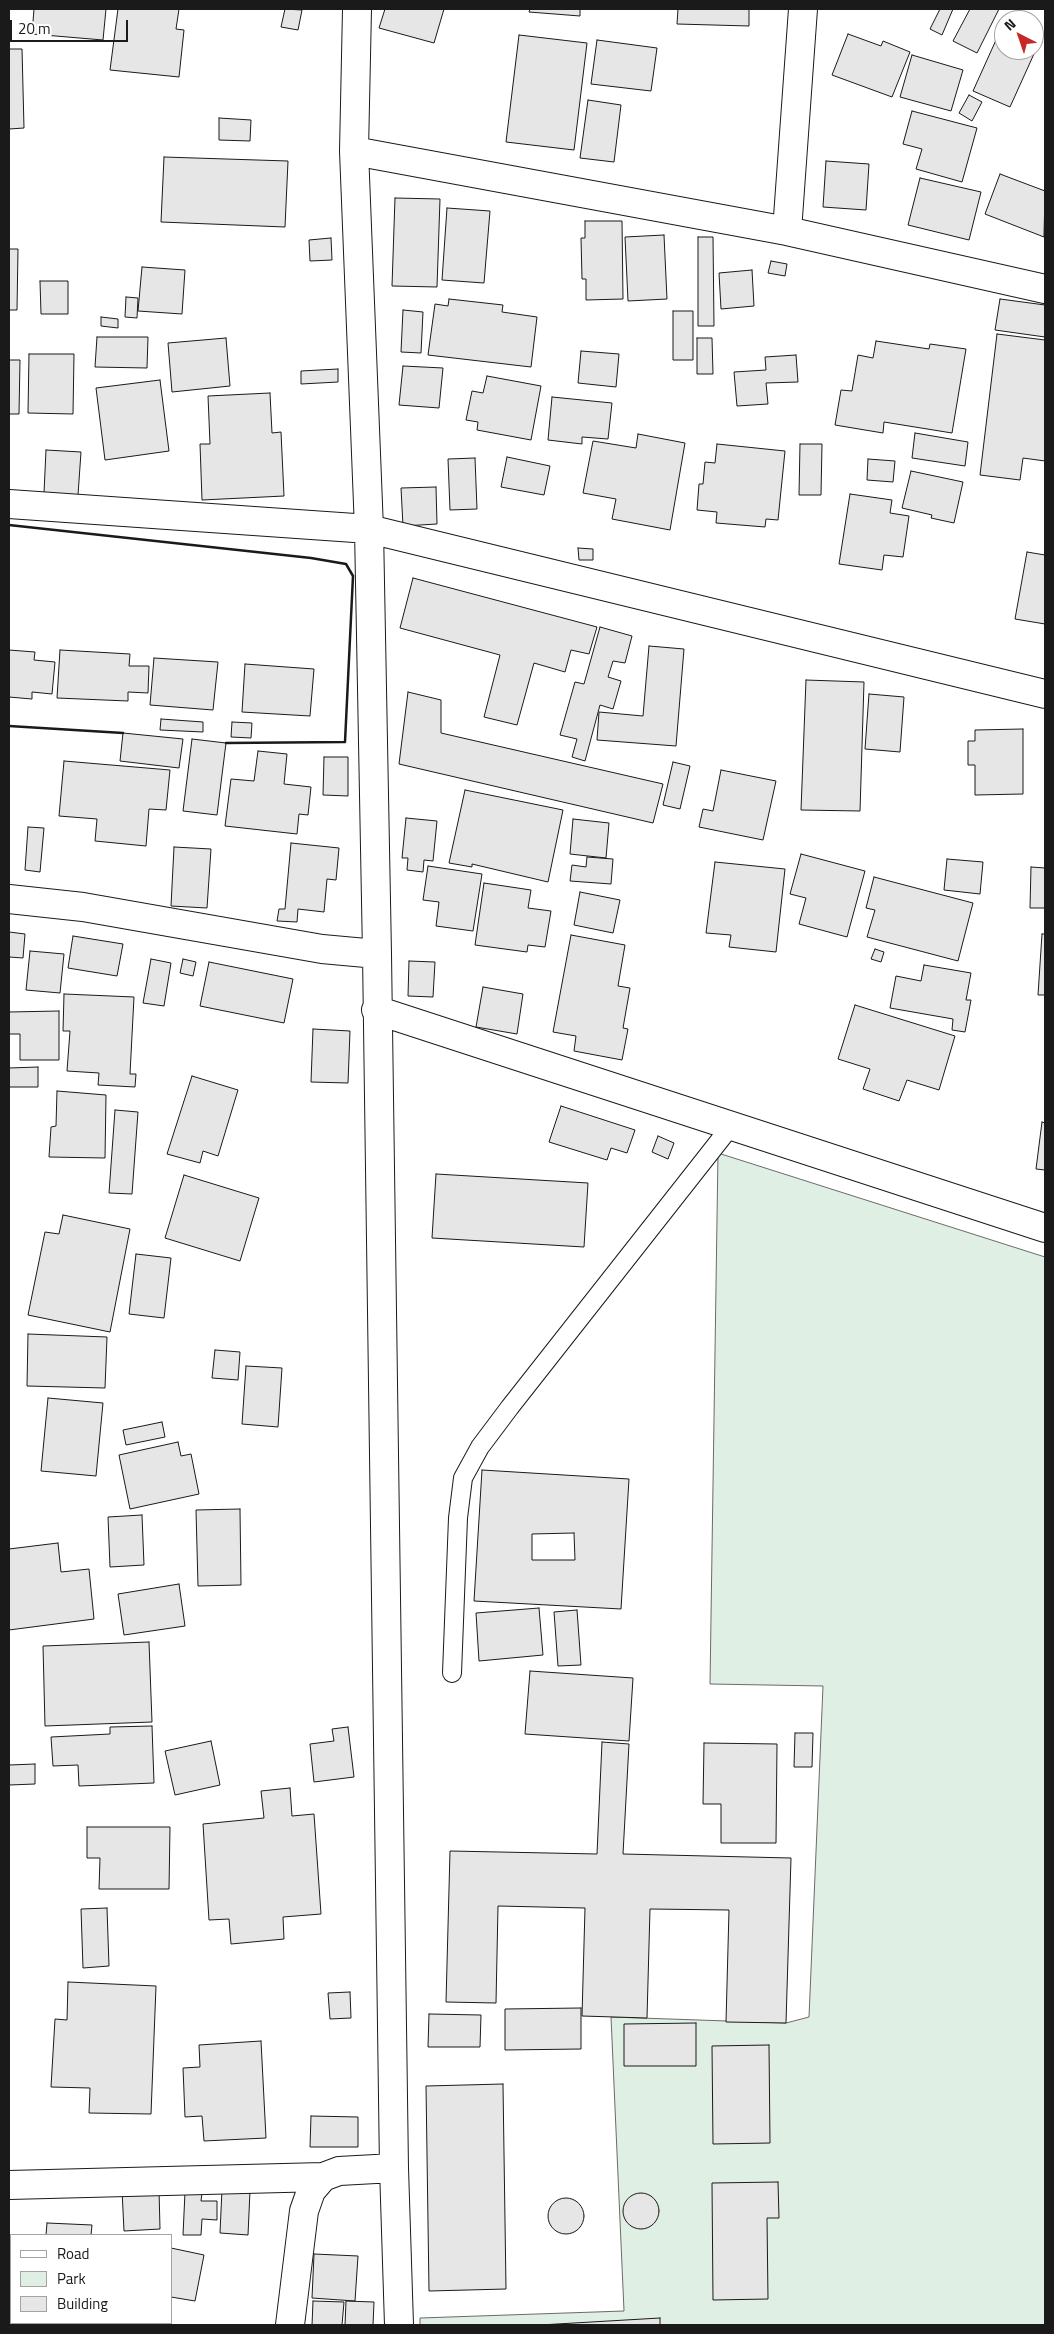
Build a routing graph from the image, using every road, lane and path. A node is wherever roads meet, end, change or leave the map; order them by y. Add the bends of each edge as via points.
1 (357, 9) edge
2 (803, 9) edge
3 (354, 150) junction
4 (787, 231) junction
5 (1045, 289) edge
6 (9, 504) edge
7 (369, 529) junction
8 (1045, 694) edge
9 (9, 899) edge
10 (377, 954) junction
11 (376, 1010) junction
12 (732, 1126) junction
13 (1045, 1228) edge
14 (452, 1673) dead end
15 (394, 2168) junction
16 (323, 2177) junction
17 (9, 2184) edge
18 (290, 2325) edge
19 (399, 2325) edge

1 - 3 street
2 - 4 street
3 - 4 street
3 - 7 street
4 - 5 street
6 - 7 street
7 - 8 street
7 - 10 street
9 - 10 street via 83,907 322,949
10 - 11 street
11 - 12 street
11 - 15 street
12 - 13 street
12 - 14 lane via 510,1407 480,1447 463,1478 458,1518
15 - 16 street via 339,2171
15 - 19 street
16 - 17 street
16 - 18 street via 311,2191 304,2211

